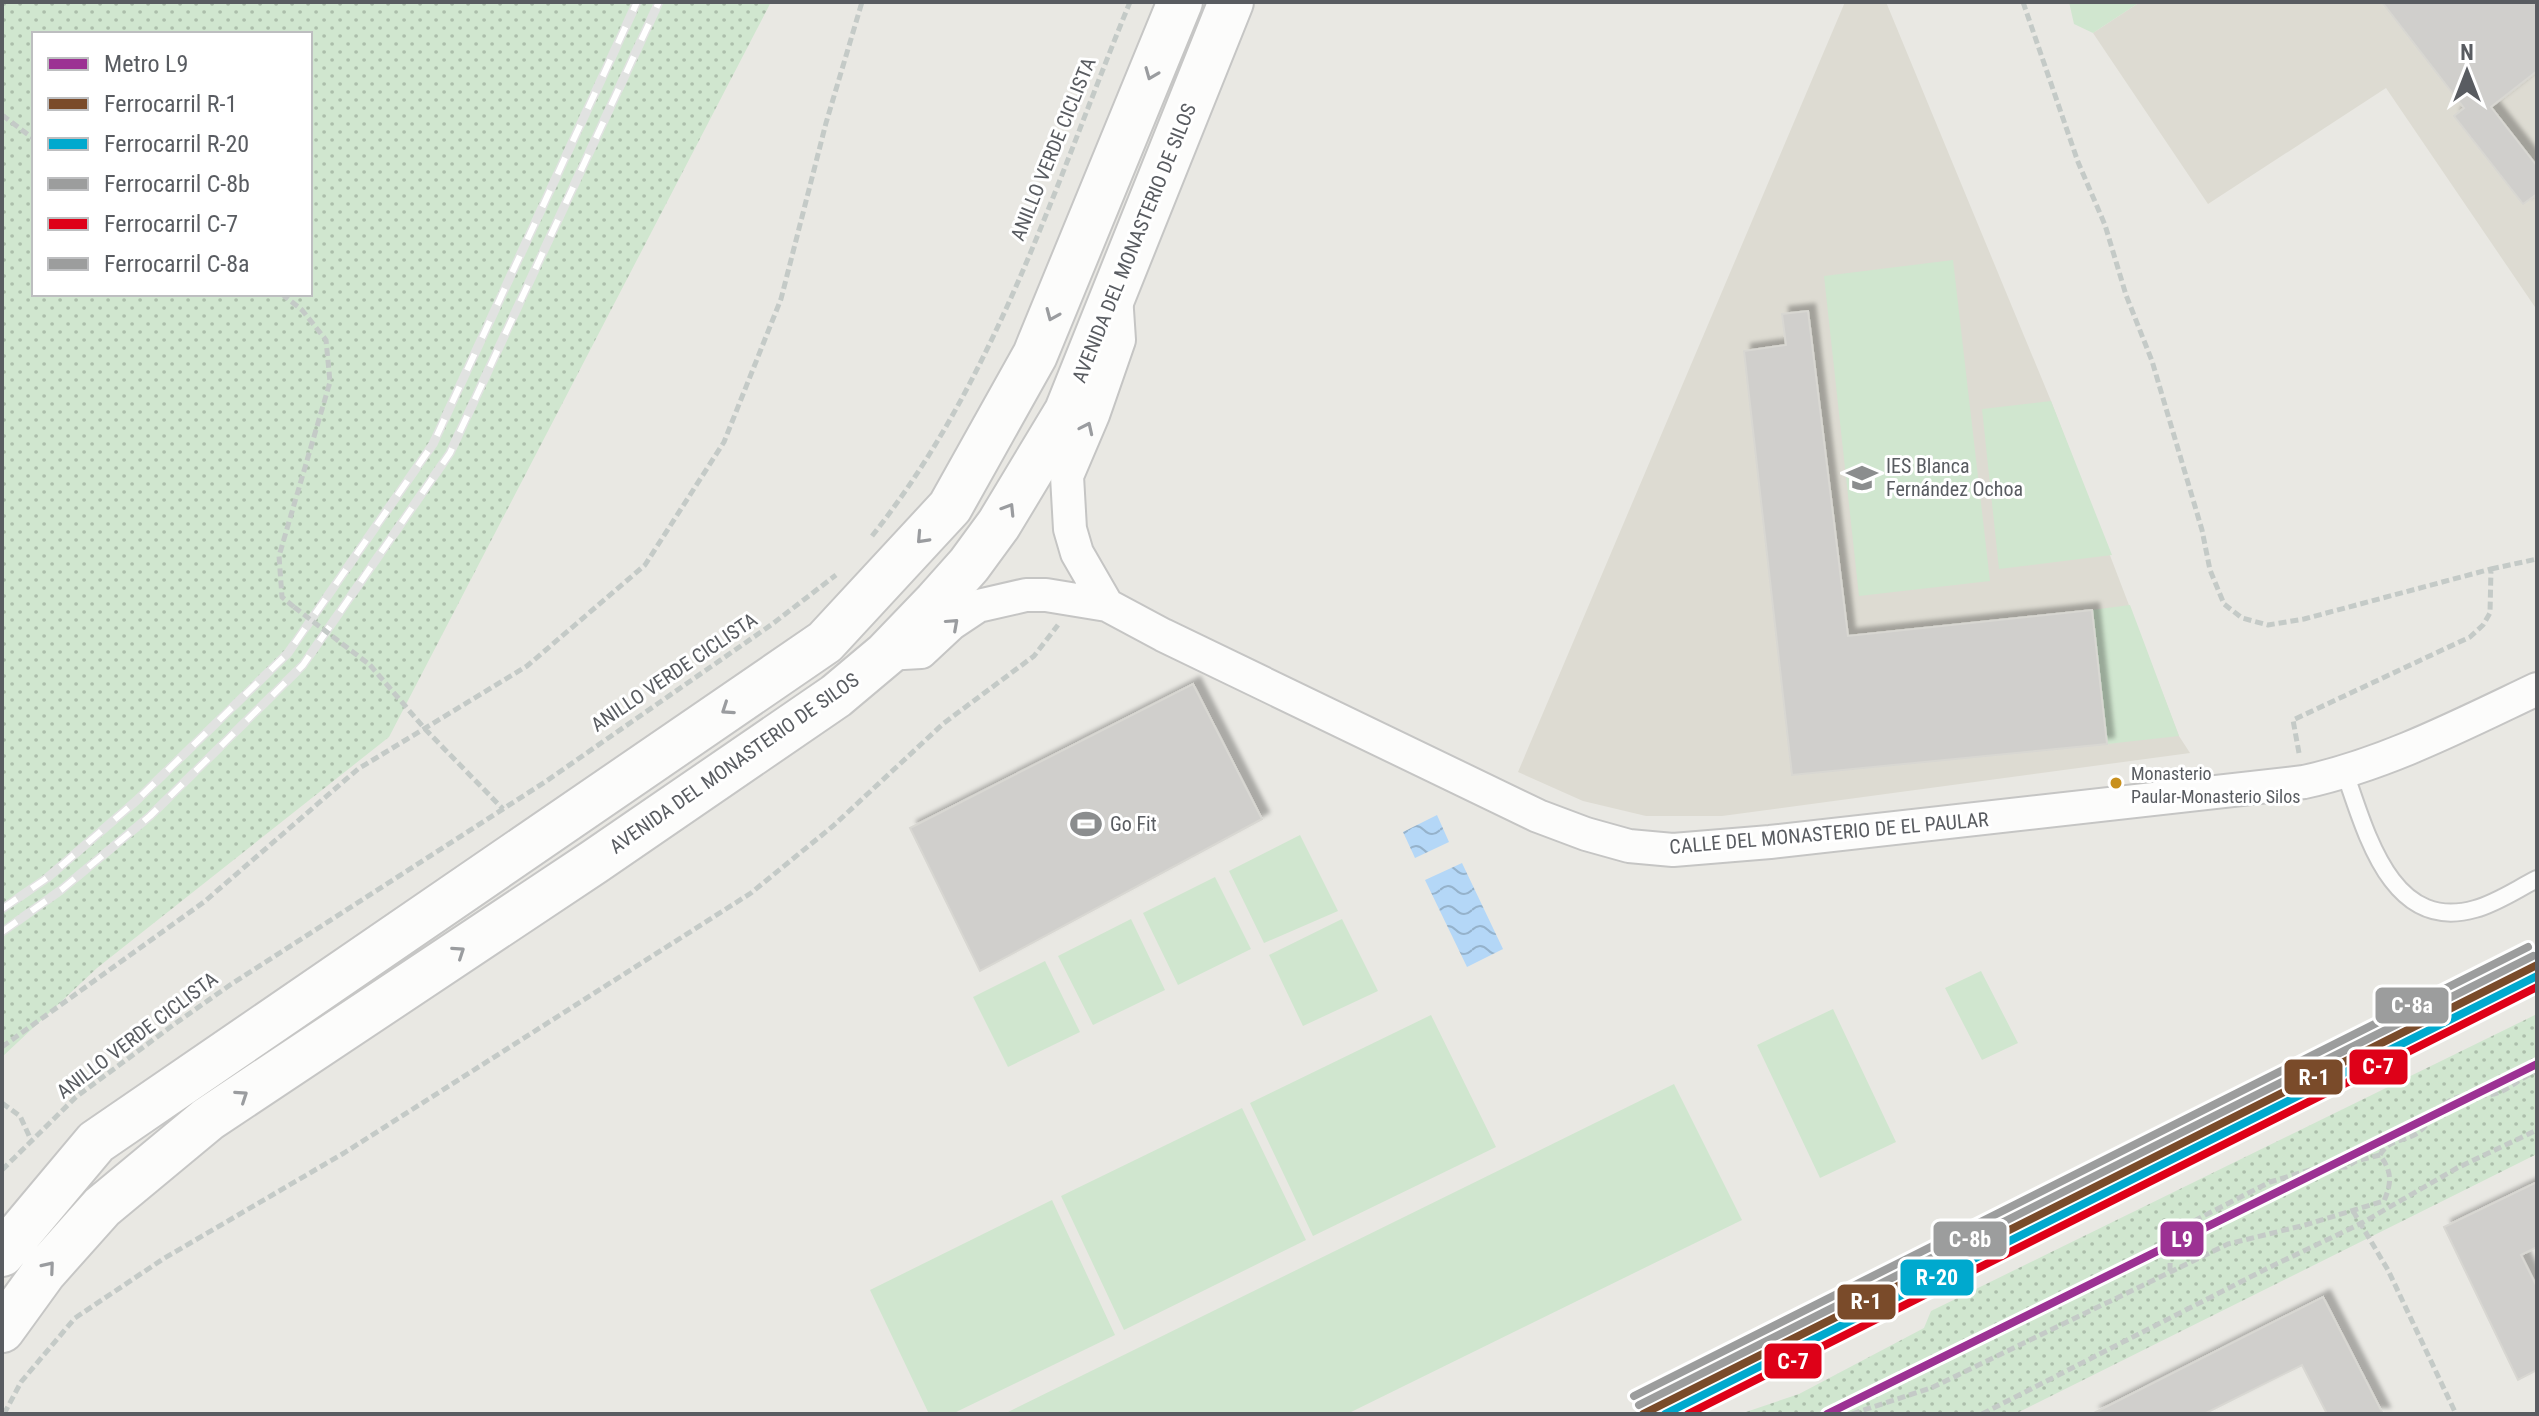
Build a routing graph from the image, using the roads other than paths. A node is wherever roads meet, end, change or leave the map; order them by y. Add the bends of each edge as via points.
1 (1180, 2) edge
2 (1231, 2) edge
3 (1116, 292) junction
4 (1107, 605) junction
5 (886, 654) junction
6 (2537, 689) edge
7 (2345, 773) junction
8 (2537, 879) edge
9 (2, 1254) edge
10 (2, 1330) edge

1 -> 9 street via 1035,355 950,507 825,642 96,1142
2 - 3 street, AVENIDA DEL MONASTERIO DE SILOS
4 -> 3 street via 1077,553 1067,476 1119,340
5 -> 3 street, AVENIDA DEL MONASTERIO DE SILOS via 969,565 1015,500 1067,411
5 -> 4 street, CALLE DEL MONASTERIO DE EL PAULAR via 921,652 965,613 994,600 1046,595
4 - 7 street, CALLE DEL MONASTERIO DE EL PAULAR via 1538,816 1629,846 1673,850 1757,844 2252,789
10 -> 5 street, AVENIDA DEL MONASTERIO DE SILOS via 102,1207 208,1119 823,705
6 - 7 street, CALLE DEL MONASTERIO DE EL PAULAR
7 - 8 lane via 2381,865 2412,901 2459,912

